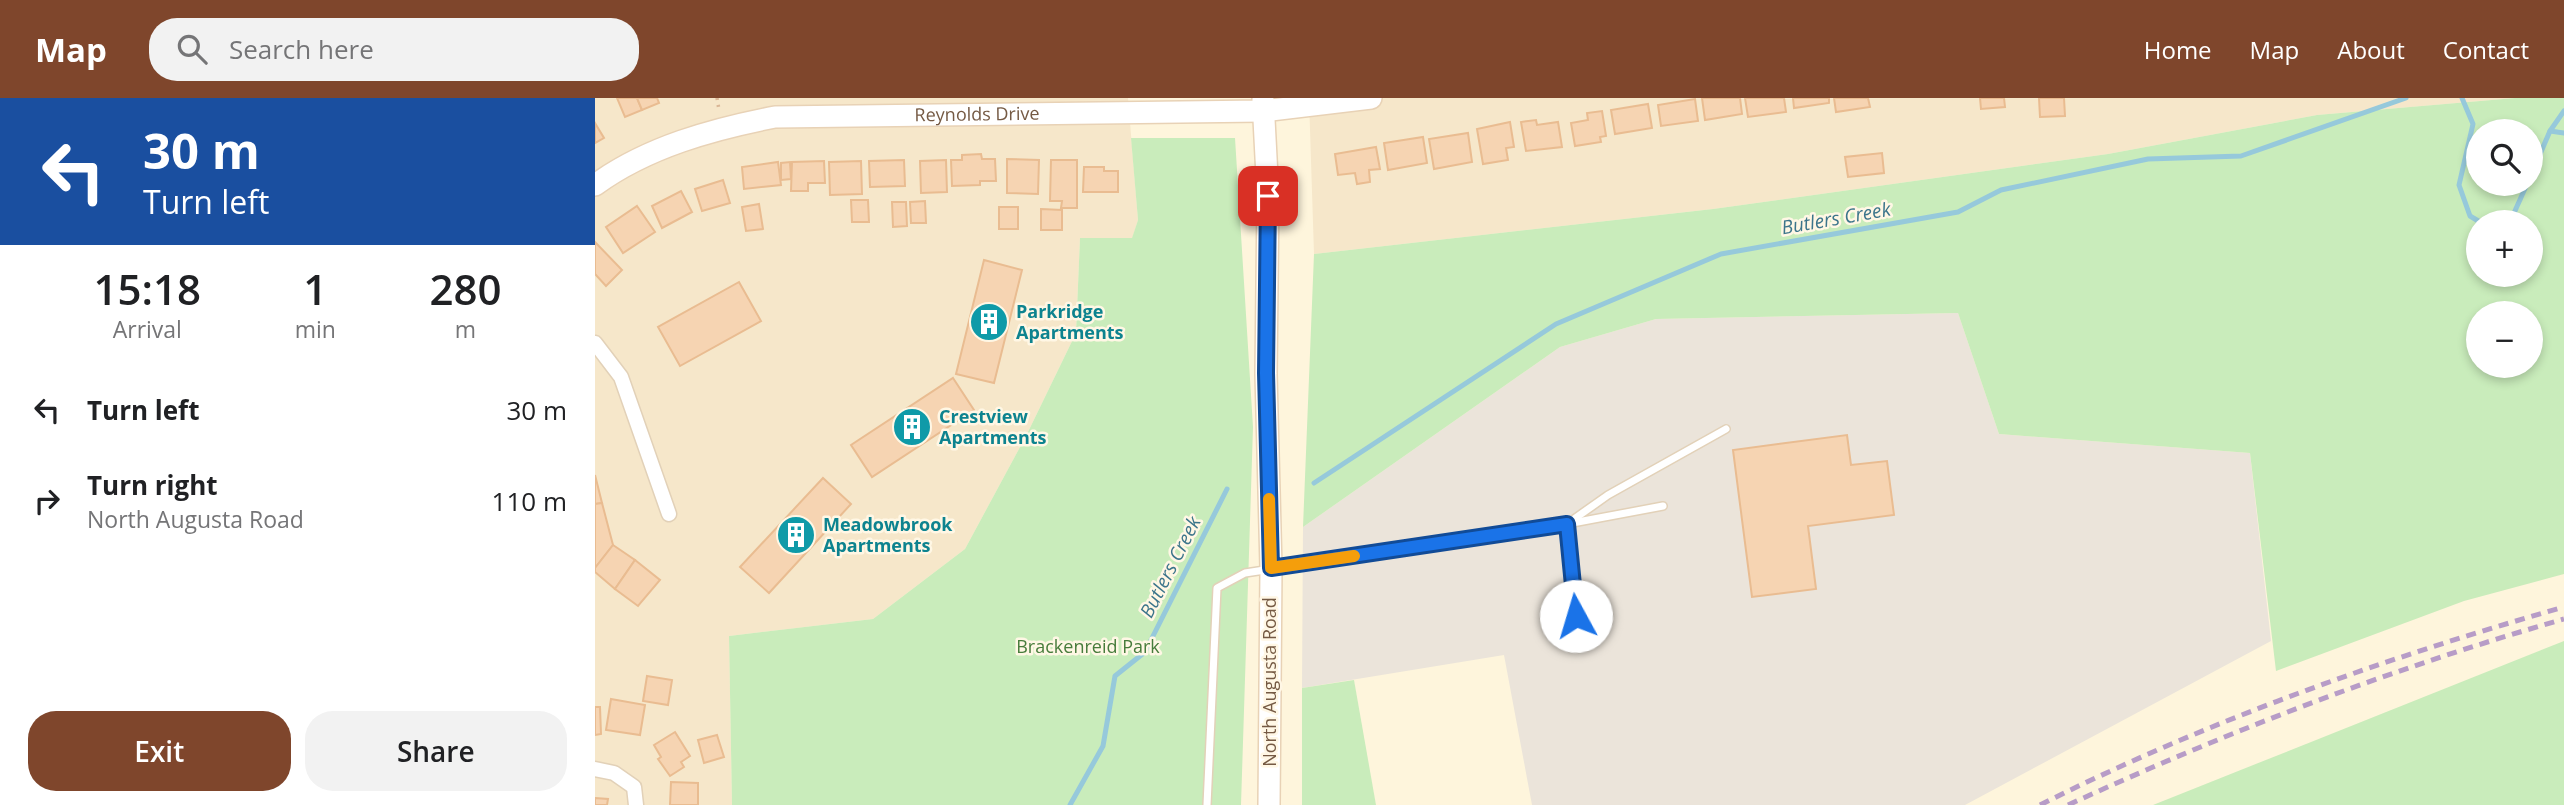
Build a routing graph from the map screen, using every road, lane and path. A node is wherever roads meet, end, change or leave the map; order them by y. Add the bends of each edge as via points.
1 (1371, 98) edge
2 (1263, 105) edge
3 (1084, 106) edge
4 (595, 185) edge
5 (595, 343) edge
6 (1726, 429) dead end
7 (1663, 506) dead end
8 (669, 514) dead end
9 (1567, 524) junction
10 (1271, 568) junction
11 (1576, 616) dead end
12 (595, 769) edge
13 (636, 805) edge
14 (1207, 805) edge
15 (1269, 805) edge

1 - 2 street, Reynolds Drive
2 - 3 street, Reynolds Drive
2 - 10 street, North Augusta Road
3 - 4 street, Reynolds Drive via 775,117 723,128 666,148 617,169
5 - 8 street via 621,377
6 - 9 lane via 1608,495
7 - 9 lane
9 - 10 lane
9 - 11 lane
10 - 14 lane via 1244,573 1217,588
10 - 15 street, North Augusta Road
12 - 13 street via 614,773 634,787

